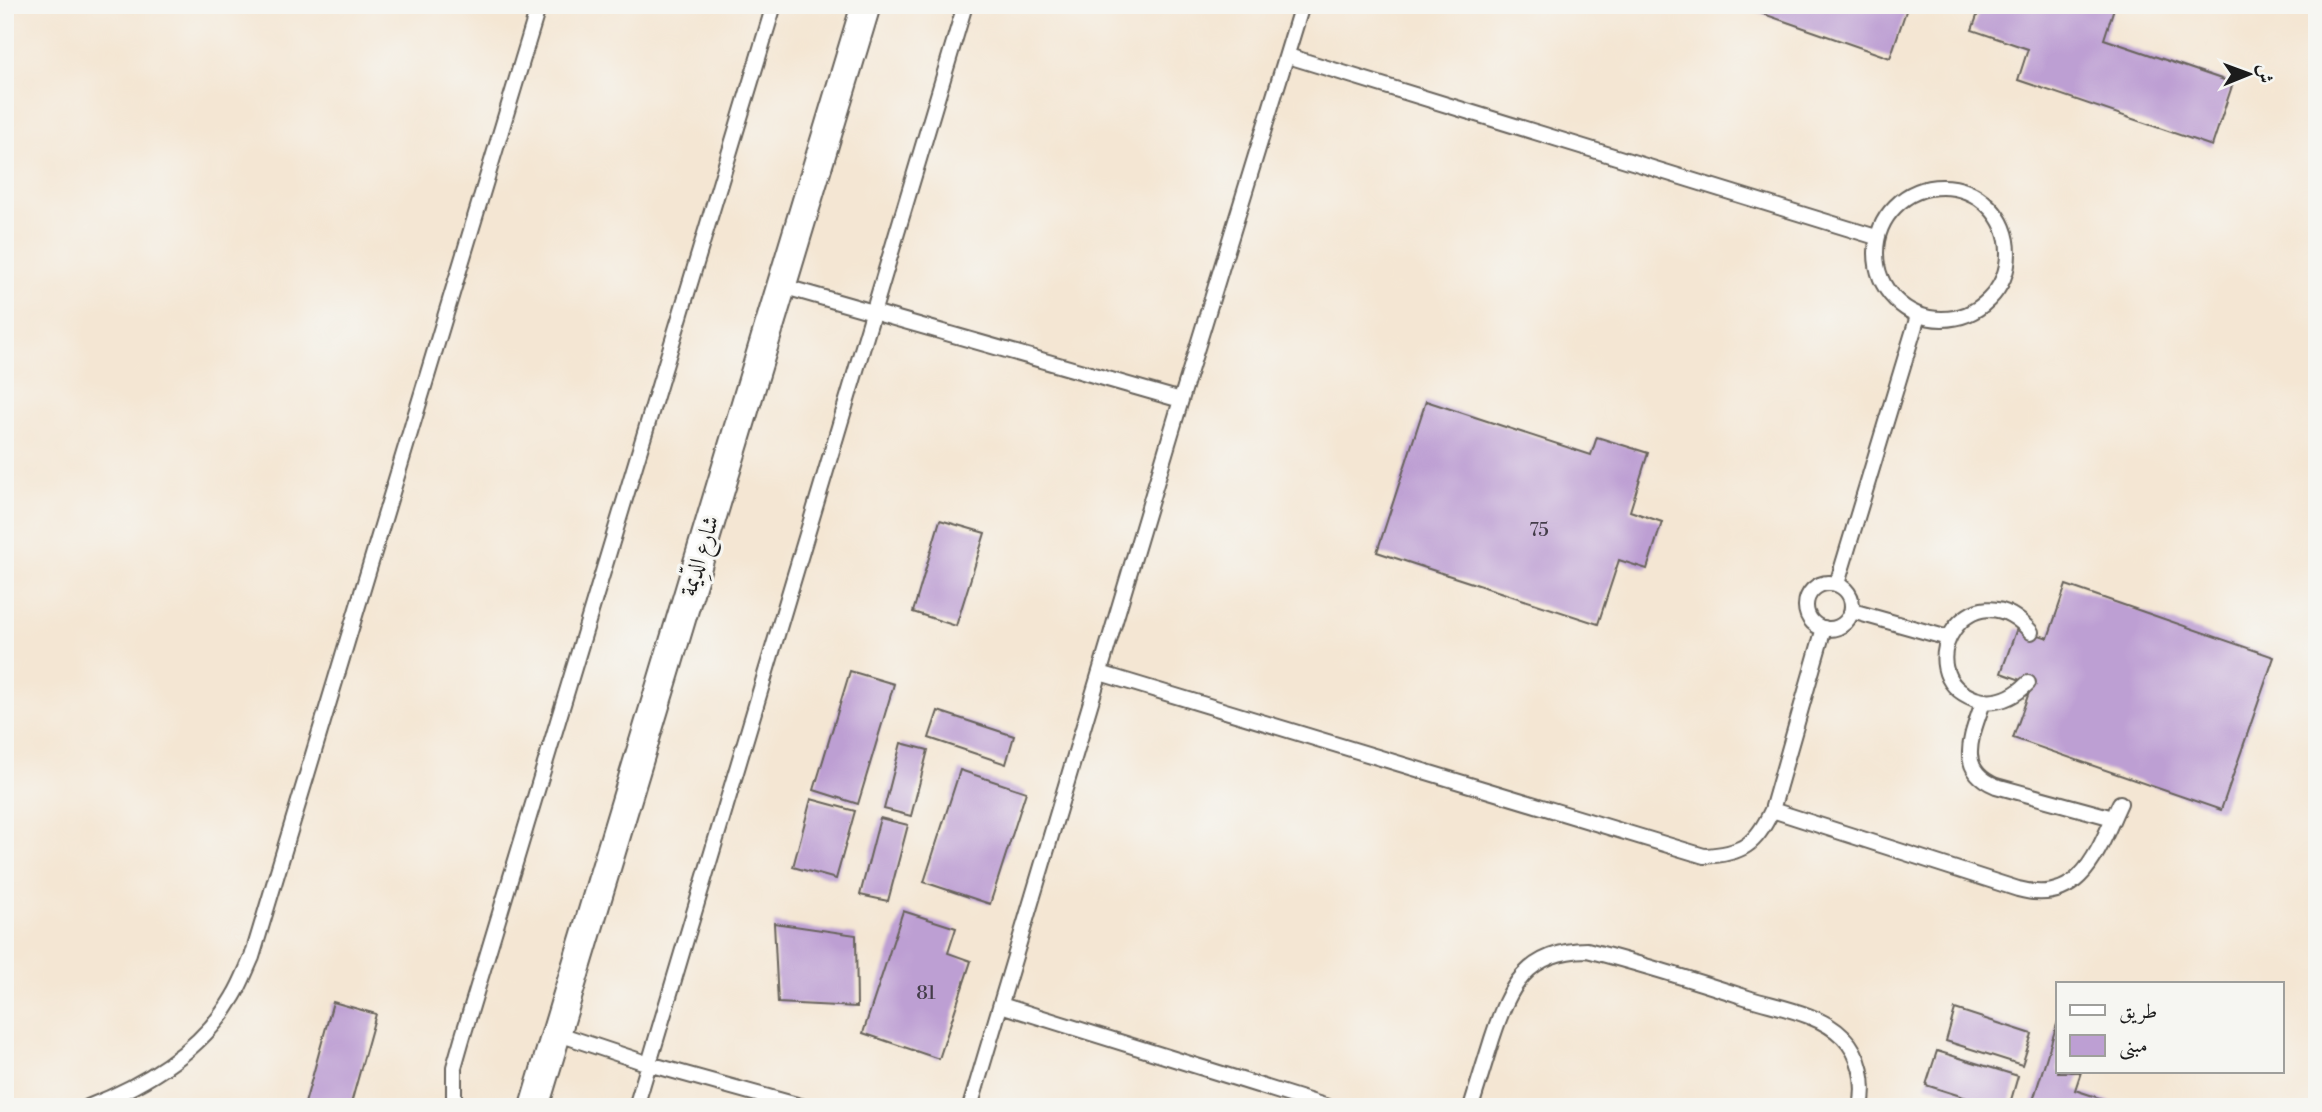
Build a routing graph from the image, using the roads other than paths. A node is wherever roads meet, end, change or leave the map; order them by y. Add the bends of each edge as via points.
1 (539, 5) edge
2 (774, 5) edge
3 (866, 5) edge
4 (965, 5) edge
5 (1302, 5) edge
6 (1287, 56) junction
7 (1876, 237) junction
8 (782, 286) junction
9 (872, 314) junction
10 (1918, 316) junction
11 (1181, 400) junction
12 (1837, 584) junction
13 (1852, 611) junction
14 (1824, 628) junction
15 (2031, 632) dead end
16 (1948, 638) junction
17 (1100, 673) junction
18 (2028, 683) dead end
19 (1983, 702) junction
20 (2120, 803) dead end
21 (1772, 810) junction
22 (2113, 818) junction
23 (1001, 1006) junction
24 (556, 1033) junction
25 (649, 1064) junction
26 (88, 1107) edge
27 (454, 1107) edge
28 (534, 1107) edge
29 (635, 1107) edge
30 (804, 1107) edge
31 (970, 1107) edge
32 (1328, 1107) edge
33 (1471, 1107) edge
34 (1861, 1107) edge

1 - 26 lane via 252,957 233,997 200,1039 176,1060
2 - 27 lane via 462,1039 454,1067
3 - 8 street, شارع الدِّيمة
4 - 9 lane
5 - 6 lane
6 - 7 lane
6 - 11 lane
7 - 10 lane via 1876,269 1891,298
7 - 10 lane via 1890,210 1912,192 1941,185 1970,191 1998,218 2007,235 2008,265 1997,292 1975,312 1947,320
8 - 9 lane
8 - 24 street, شارع الدِّيمة
9 - 11 lane
9 - 25 lane
10 - 12 lane
11 - 17 lane
12 - 13 lane via 1850,596
12 - 14 lane via 1814,588 1806,603 1810,618
13 - 14 lane via 1841,626
13 - 16 lane
14 - 21 lane
15 - 16 lane via 2020,619 1988,609 1957,623
16 - 19 lane via 1946,671 1967,696
17 - 21 lane via 1704,856 1726,855 1747,846 1763,831
17 - 23 lane
18 - 19 lane via 2008,698
19 - 22 lane via 1969,753 1977,775 1996,786
20 - 22 lane
21 - 22 lane via 2033,894 2049,893 2077,881 2088,869
23 - 31 lane
23 - 32 lane
24 - 25 lane
24 - 28 street, شارع الدِّيمة
25 - 29 lane
25 - 30 lane
33 - 34 lane via 1510,990 1546,957 1587,950 1830,1026 1857,1056

